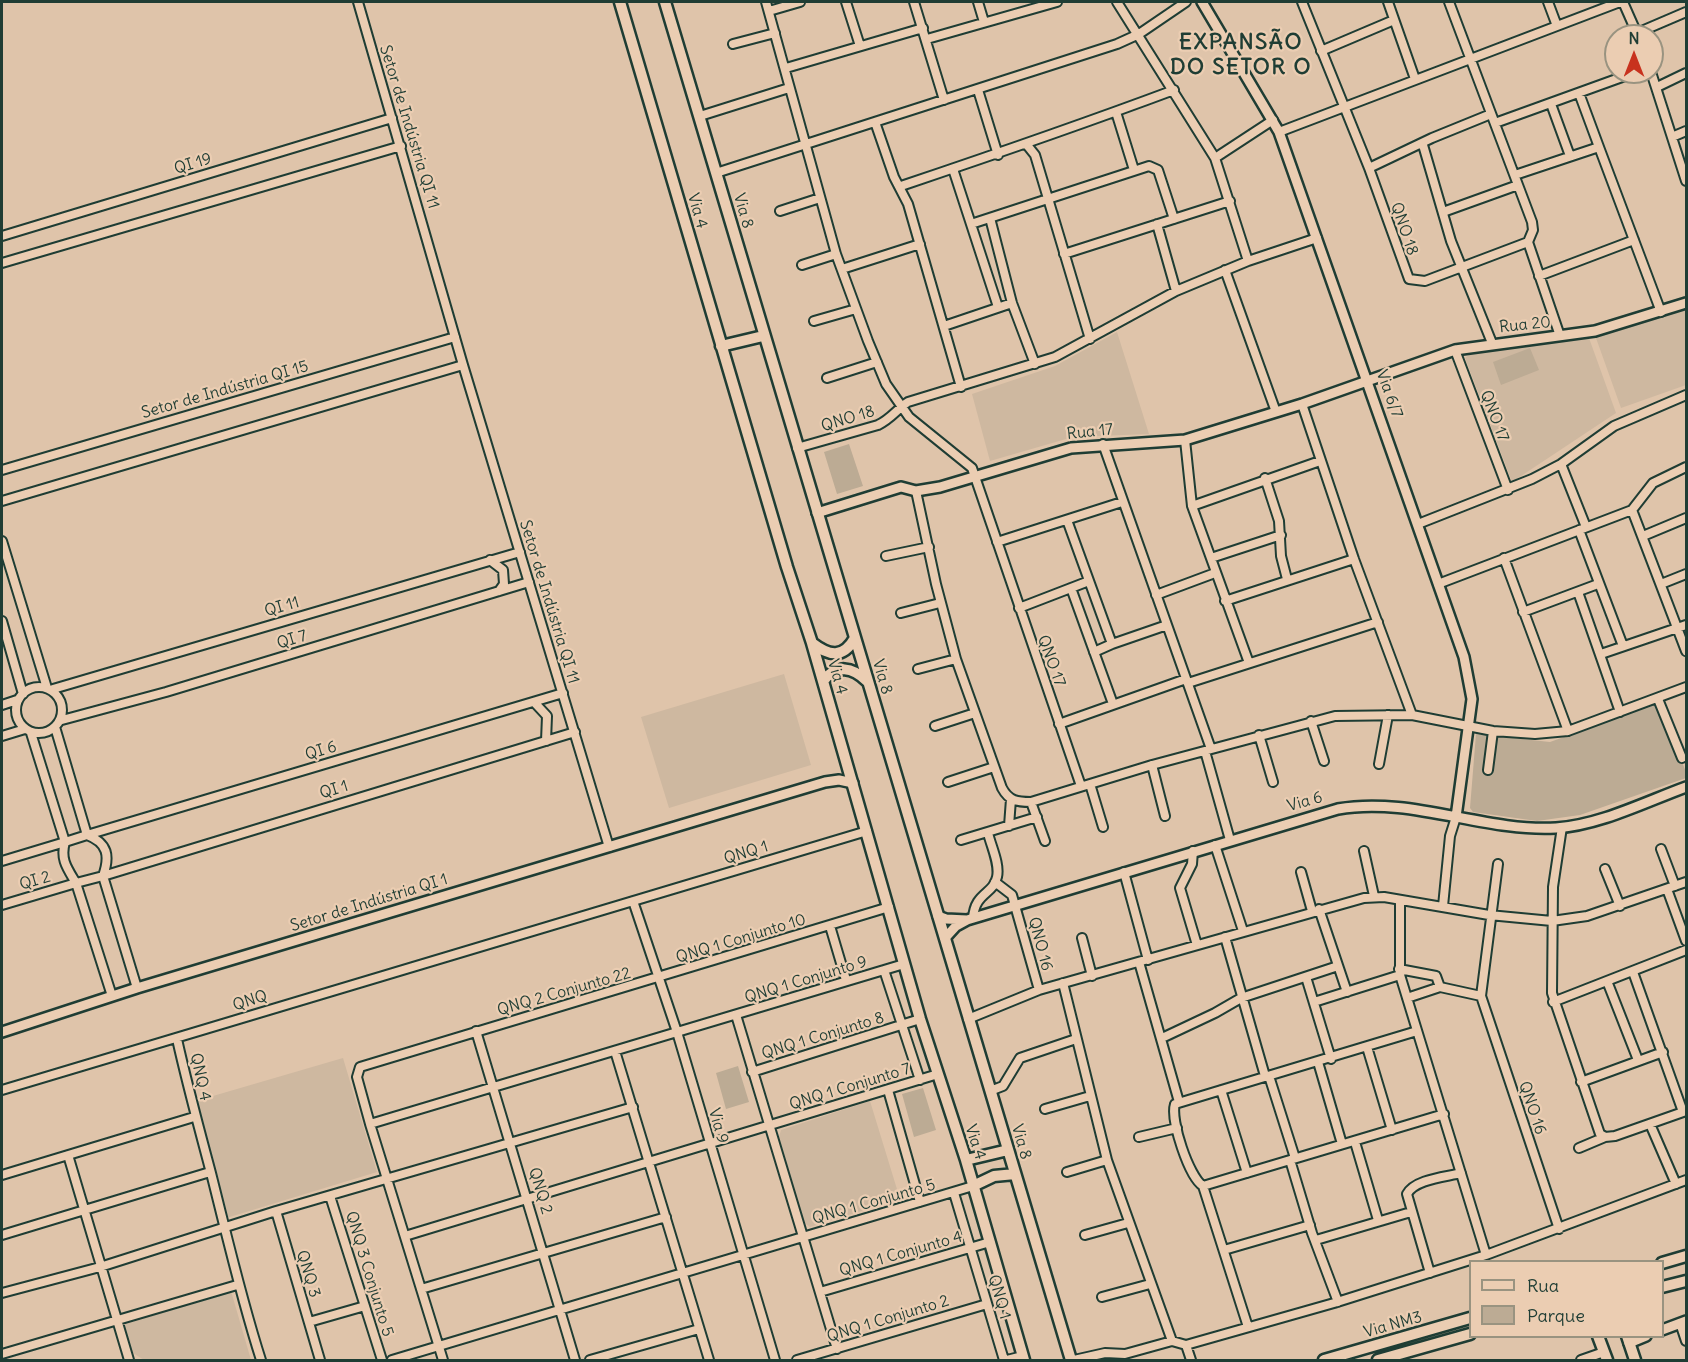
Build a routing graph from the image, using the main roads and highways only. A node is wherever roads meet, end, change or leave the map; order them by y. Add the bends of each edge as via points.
1 (620, 2) edge
2 (665, 2) edge
3 (763, 336) junction
4 (721, 346) junction
5 (855, 638) junction
6 (812, 643) junction
7 (823, 681) junction
8 (867, 681) junction
9 (1008, 1150) junction
10 (966, 1160) junction
11 (1015, 1174) junction
12 (973, 1186) junction
13 (1686, 1256) edge
14 (1664, 1262) edge
15 (1686, 1281) edge
16 (1664, 1286) edge
17 (1469, 1318) edge
18 (1469, 1334) edge
19 (1599, 1338) edge
20 (1628, 1340) edge
21 (1606, 1356) edge
22 (1024, 1358) edge
23 (1072, 1360) edge
24 (1324, 1360) edge
25 (1378, 1360) edge
26 (1635, 1360) edge

1 - 4 main road, Via 4
2 - 3 main road, Via 8
3 - 4 main road
3 - 5 main road, Via 8
4 - 6 main road, Via 4
5 - 6 main road via 838,654 826,653
5 - 8 main road, Via 8
6 - 7 main road, Via 4
7 - 8 main road via 829,674 844,669
7 - 10 main road, Via 4 via 920,1019
8 - 9 main road, Via 8
9 - 10 main road
9 - 11 main road, Via 8
10 - 12 main road, Via 4
11 - 12 main road via 994,1176
11 - 23 main road, Via 8
12 - 22 main road, Via 4
13 - 14 main road
15 - 16 main road
17 - 24 main road, Via NM3
18 - 25 main road, Via NM3
19 - 21 main road
20 - 26 main road

